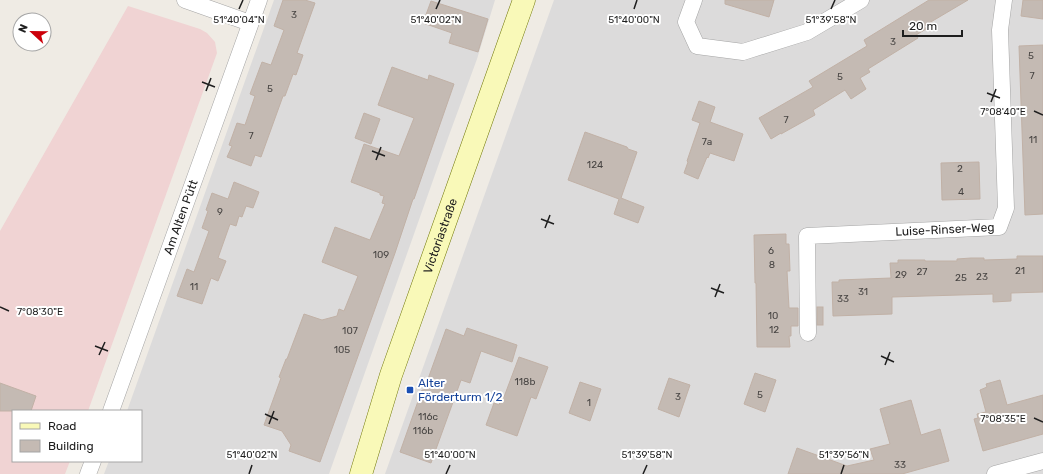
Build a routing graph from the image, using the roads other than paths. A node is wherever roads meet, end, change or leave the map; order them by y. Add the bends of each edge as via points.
1 (184, 0) edge
2 (259, 0) edge
3 (524, 0) edge
4 (694, 0) edge
5 (861, 0) edge
6 (1004, 0) edge
7 (250, 23) junction
8 (808, 333) dead end
9 (111, 410) edge
10 (1043, 461) edge
11 (93, 462) edge
12 (88, 474) edge
13 (361, 474) edge
14 (995, 474) edge

1 - 7 street
2 - 7 street, Am Alten Pütt
3 - 13 main road, Victoriastraße via 393,368
4 - 5 street via 686,22 698,46 743,52 807,32
6 - 8 street, Luise-Rinser-Weg via 1000,30 1006,208 999,227 807,236
7 - 9 street, Am Alten Pütt
10 - 14 street
11 - 12 street

